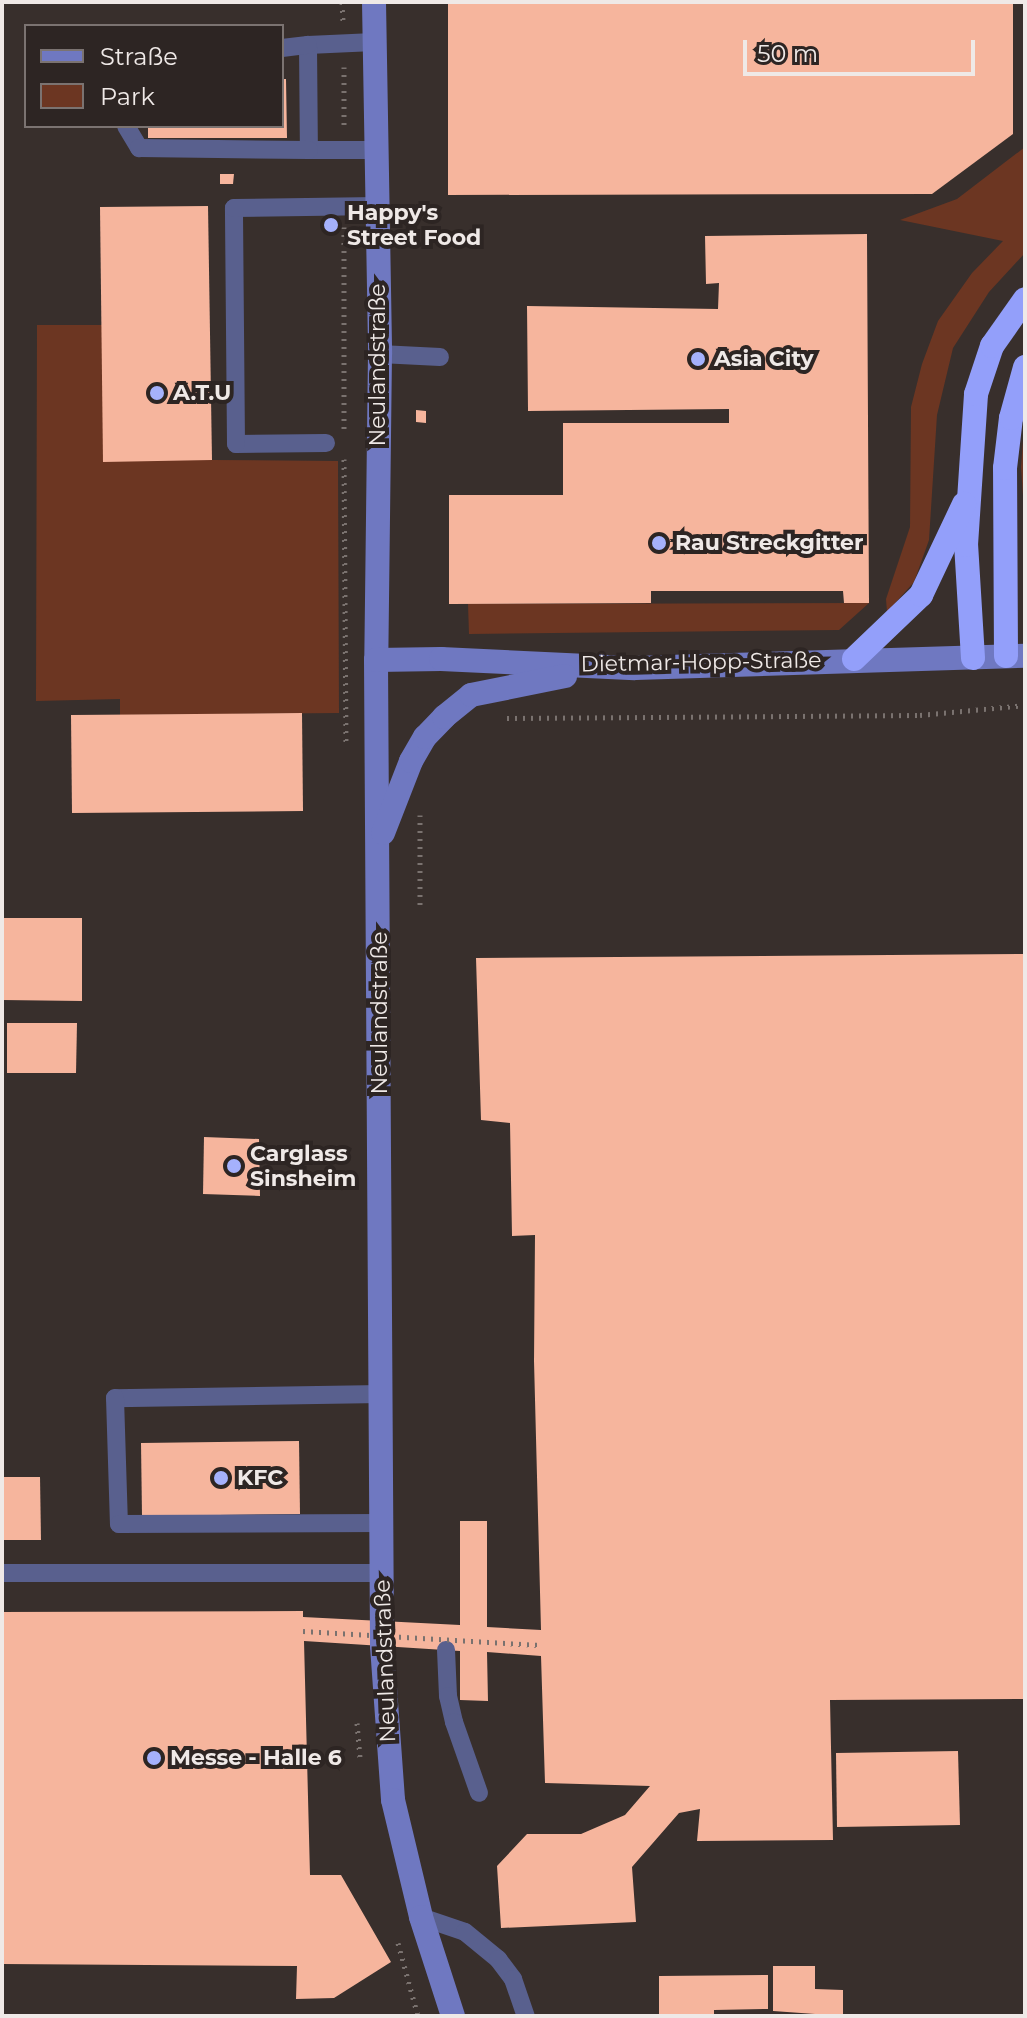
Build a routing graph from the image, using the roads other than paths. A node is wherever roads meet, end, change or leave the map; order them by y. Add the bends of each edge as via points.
1 (374, 2) edge
2 (374, 42) junction
3 (308, 45) junction
4 (284, 48) edge
5 (127, 128) edge
6 (309, 150) junction
7 (376, 150) junction
8 (377, 206) junction
9 (1025, 299) edge
10 (380, 354) junction
11 (440, 357) dead end
12 (1025, 367) edge
13 (326, 443) dead end
14 (968, 495) junction
15 (1007, 543) junction
16 (1025, 569) edge
17 (1016, 656) edge
18 (973, 658) junction
19 (854, 659) junction
20 (376, 660) junction
21 (635, 668) junction
22 (379, 842) junction
23 (381, 1394) junction
24 (382, 1523) junction
25 (2, 1573) edge
26 (382, 1573) junction
27 (446, 1650) dead end
28 (479, 1793) dead end
29 (421, 1917) junction
30 (453, 2016) edge
31 (526, 2016) edge

1 - 2 street, Neulandstraße
2 - 3 lane
2 - 7 street, Neulandstraße
3 - 4 lane
3 - 6 lane
5 - 6 lane via 139,148
6 - 7 lane
7 - 8 street, Neulandstraße
8 - 10 street, Neulandstraße
8 - 13 lane via 234,208 236,444
9 - 14 highway via 992,346 976,394
10 - 11 lane
10 - 20 street, Neulandstraße
12 - 15 highway via 1005,468
14 - 18 highway
14 - 19 highway via 921,595
15 - 16 highway
15 - 17 highway
17 - 18 street, Dietmar-Hopp-Straße
18 - 19 street, Dietmar-Hopp-Straße
19 - 21 street, Dietmar-Hopp-Straße
20 - 21 street, Dietmar-Hopp-Straße
20 - 22 street, Neulandstraße
21 - 22 street via 539,679 471,695 425,737
22 - 23 street, Neulandstraße
23 - 24 street, Neulandstraße
23 - 24 lane via 115,1398 119,1524
24 - 26 street, Neulandstraße
25 - 26 lane
26 - 29 street, Neulandstraße via 385,1723 393,1800
27 - 28 lane via 448,1696
29 - 30 street, Neulandstraße
29 - 31 lane via 465,1932 498,1959 513,1979

